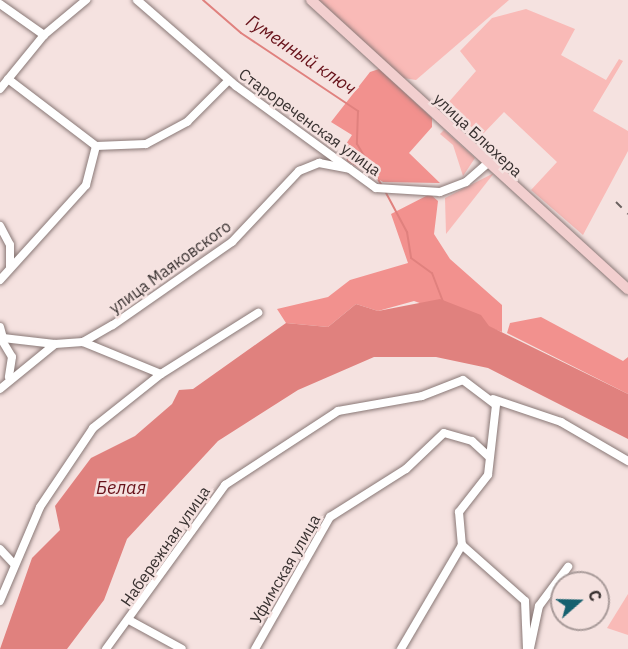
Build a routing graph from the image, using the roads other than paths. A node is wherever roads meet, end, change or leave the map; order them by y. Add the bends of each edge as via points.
1 (86, 0) edge
2 (137, 0) edge
3 (310, 0) edge
4 (0, 4) edge
5 (44, 35) junction
6 (8, 79) junction
7 (229, 80) junction
8 (0, 89) edge
9 (96, 146) junction
10 (487, 164) junction
11 (348, 169) junction
12 (0, 226) edge
13 (10, 267) junction
14 (0, 280) edge
15 (628, 289) edge
16 (258, 313) dead end
17 (0, 327) edge
18 (1, 337) edge
19 (83, 342) junction
20 (55, 344) junction
21 (161, 374) junction
22 (9, 377) junction
23 (0, 389) edge
24 (493, 399) junction
25 (489, 457) junction
26 (628, 461) edge
27 (462, 545) junction
28 (0, 549) edge
29 (14, 564) junction
30 (568, 567) dead end
31 (0, 601) edge
32 (129, 620) junction
33 (106, 649) edge
34 (182, 649) edge
35 (255, 649) edge
36 (401, 649) edge
37 (528, 649) edge

1 - 5 street
2 - 7 street, Старореченская улица
3 - 10 main road, улица Блюхера
4 - 5 street
5 - 6 street
6 - 8 street
6 - 9 street
7 - 9 street via 187,122 146,144
7 - 11 street, Старореченская улица
9 - 13 street via 86,185
10 - 11 street, Старореченская улица via 466,182 440,192 376,188
10 - 15 main road, улица Блюхера
11 - 19 street, улица Маяковского via 318,163 299,171 232,242
12 - 13 street via 10,245
13 - 14 street
16 - 21 street
17 - 18 street
18 - 20 street, улица Маяковского
18 - 22 street via 12,357
19 - 20 street, улица Маяковского
19 - 21 street
20 - 22 street
21 - 29 street via 93,428 40,507
22 - 23 street
24 - 25 street via 498,418
24 - 26 street via 561,422
24 - 32 street, Набережная улица via 463,380 422,396 338,411 242,472 206,508
25 - 27 street via 488,475 459,512
25 - 35 street, Уфимская улица via 472,441 444,434 406,469 330,517
27 - 36 street
27 - 37 street via 525,601
28 - 29 street
29 - 31 street
30 - 37 street via 539,606
32 - 33 street, Набережная улица
32 - 34 street

